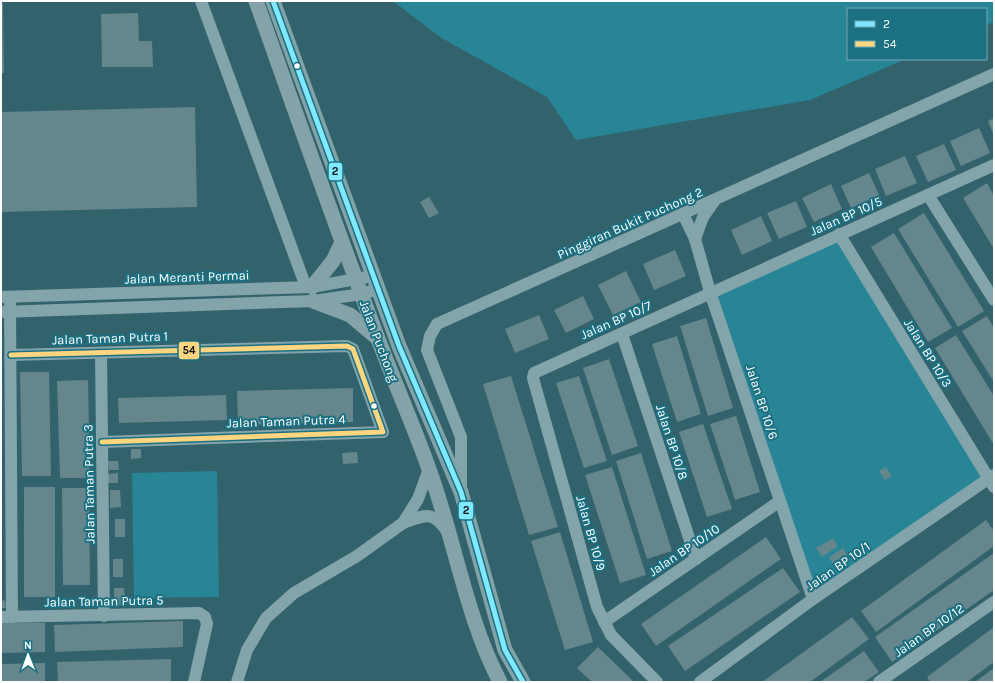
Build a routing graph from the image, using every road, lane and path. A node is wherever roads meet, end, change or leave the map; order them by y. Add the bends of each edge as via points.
1 (201, 1) edge
2 (256, 1) edge
3 (273, 1) edge
4 (994, 74) edge
5 (994, 165) edge
6 (928, 195) junction
7 (716, 199) junction
8 (683, 214) junction
9 (839, 234) junction
10 (695, 239) junction
11 (342, 242) junction
12 (356, 280) junction
13 (375, 283) junction
14 (310, 292) junction
15 (710, 292) junction
16 (362, 294) junction
17 (6, 297) edge
18 (994, 300) edge
19 (6, 312) edge
20 (622, 334) junction
21 (378, 338) junction
22 (353, 349) joint
23 (101, 353) junction
24 (11, 355) junction
25 (534, 373) joint
26 (102, 442) junction
27 (429, 469) junction
28 (992, 480) edge
29 (461, 492) junction
30 (780, 501) junction
31 (403, 523) junction
32 (451, 535) junction
33 (696, 559) junction
34 (813, 599) junction
35 (994, 602) edge
36 (104, 616) junction
37 (7, 617) edge
38 (604, 622) junction
39 (194, 682) edge
40 (237, 682) edge
41 (500, 682) edge
42 (523, 682) edge
43 (657, 682) edge
44 (700, 682) edge
45 (879, 682) edge

1 - 14 street
2 - 11 main road, Jalan Puchong
3 - 13 main road, Jalan Puchong
4 - 7 street, Pinggiran Bukit Puchong 2
5 - 6 street, Jalan BP 10/5
6 - 9 street, Jalan BP 10/5
6 - 18 street
7 - 8 street, Pinggiran Bukit Puchong 2
7 - 10 street via 703,217
8 - 10 street, Jalan BP 10/6
8 - 29 street, Pinggiran Bukit Puchong 2 via 438,324 430,336 427,350 461,437
9 - 15 street, Jalan BP 10/5
9 - 28 street, Jalan BP 10/3
10 - 15 street, Jalan BP 10/6
11 - 12 main road, Jalan Puchong
11 - 14 main road via 333,261
12 - 13 street, Jalan Meranti Permai
12 - 14 street, Jalan Meranti Permai
12 - 16 main road, Jalan Puchong
13 - 16 street
13 - 29 main road, Jalan Puchong
14 - 16 street
14 - 17 street, Jalan Meranti Permai
14 - 19 street
14 - 21 main road via 350,315
15 - 20 street, Jalan BP 10/7
15 - 30 street, Jalan BP 10/6
16 - 21 main road, Jalan Puchong
17 - 19 street
19 - 24 street
20 - 25 street, Jalan BP 10/7
20 - 33 street, Jalan BP 10/8
21 - 27 main road, Jalan Puchong
22 - 23 street, Jalan Taman Putra 1 via 339,345
22 - 26 street, Jalan Taman Putra 4 via 383,432
23 - 24 street, Jalan Taman Putra 1
23 - 26 street, Jalan Taman Putra 3
24 - 37 street
25 - 38 street, Jalan BP 10/9 via 533,378 597,607
26 - 36 street, Jalan Taman Putra 3
27 - 31 street via 418,499
27 - 32 main road, Jalan Puchong
28 - 34 street, Jalan BP 10/1
29 - 42 main road, Jalan Puchong via 505,650
30 - 33 street, Jalan BP 10/10
30 - 34 street, Jalan BP 10/6
31 - 32 street via 425,515 439,519
31 - 40 street via 357,556 294,593 266,618 247,650
32 - 41 main road, Jalan Puchong via 487,658
33 - 38 street, Jalan BP 10/10
34 - 44 street, Jalan BP 10/1
35 - 45 street, Jalan BP 10/12
36 - 37 street, Jalan Taman Putra 5
36 - 39 street, Jalan Taman Putra 5 via 199,613 205,617 208,624
38 - 43 street, Jalan BP 10/9 via 610,635

